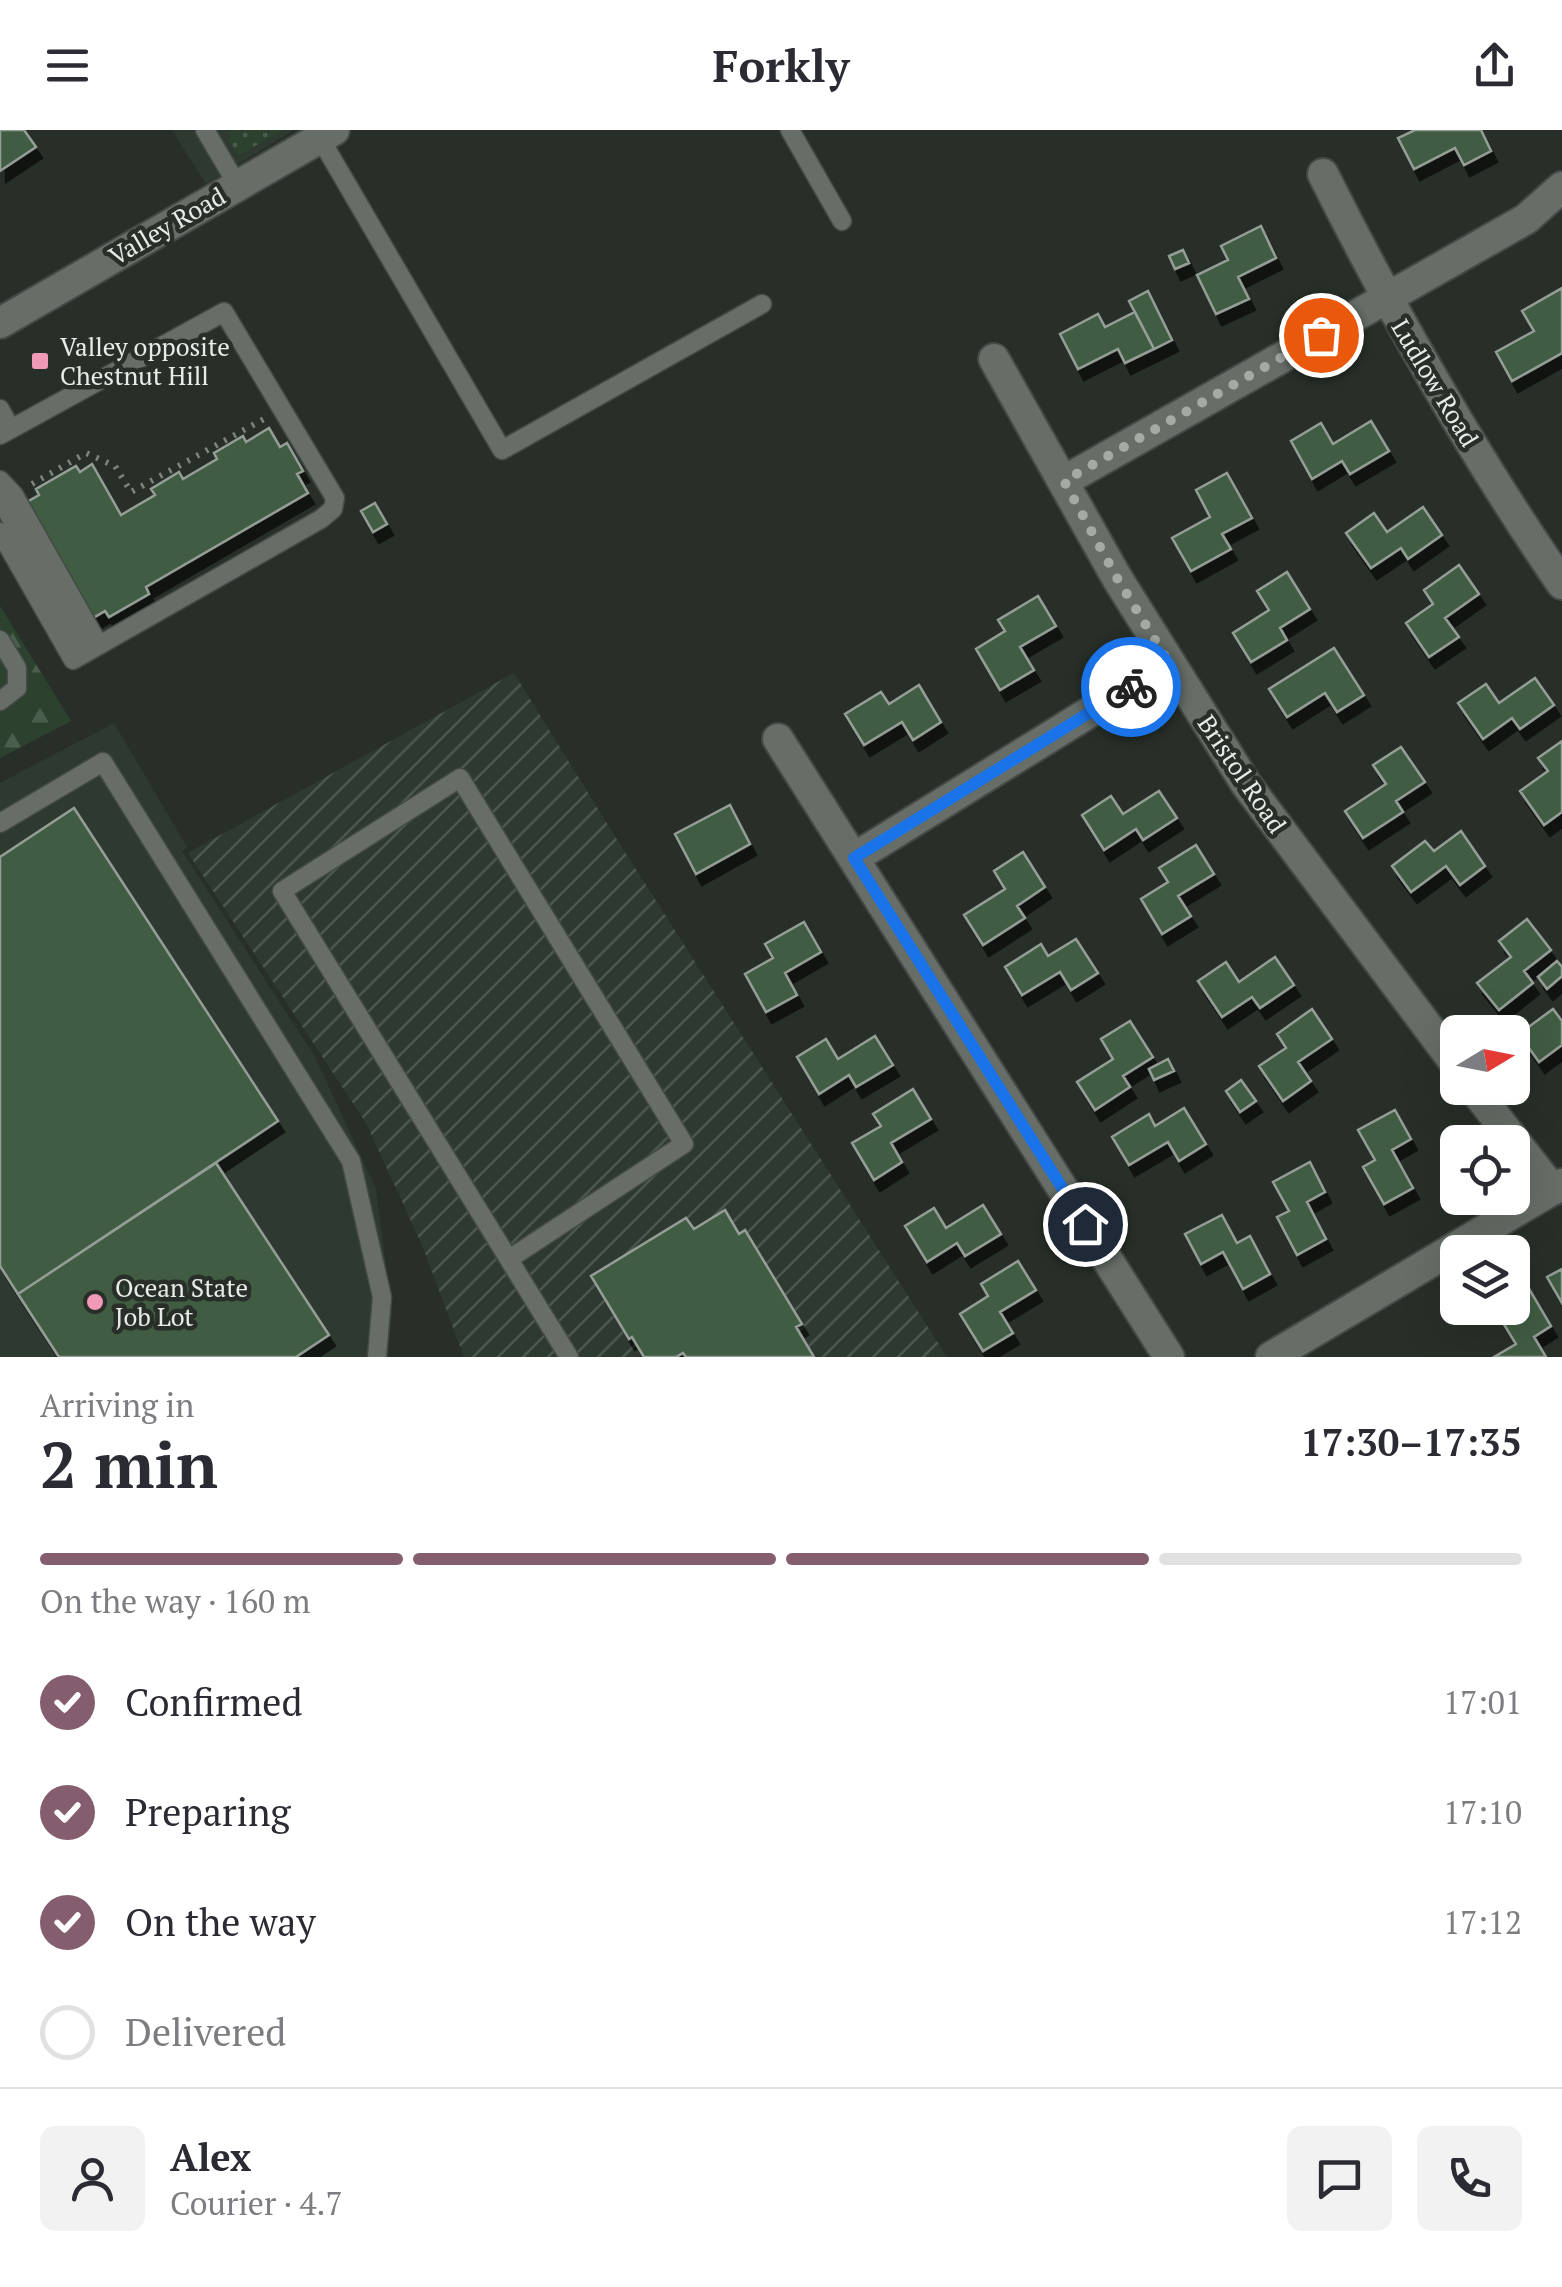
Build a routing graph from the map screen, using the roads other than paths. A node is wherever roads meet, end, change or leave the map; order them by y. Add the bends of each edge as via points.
1 (205, 130) edge
2 (790, 130) edge
3 (327, 134) edge
4 (1323, 174) dead end
5 (238, 186) junction
6 (1562, 187) edge
7 (842, 221) dead end
8 (1386, 299) junction
9 (762, 304) dead end
10 (0, 322) edge
11 (994, 359) dead end
12 (0, 409) edge
13 (6, 432) edge
14 (0, 480) edge
15 (1064, 481) junction
16 (7, 497) edge
17 (0, 532) edge
18 (1562, 584) edge
19 (0, 640) edge
20 (92, 649) junction
21 (1169, 663) junction
22 (0, 702) edge
23 (778, 739) dead end
24 (0, 822) edge
25 (854, 858) junction
26 (1440, 1043) edge
27 (1487, 1105) edge
28 (1557, 1187) edge
29 (509, 1259) junction
30 (377, 1357) edge
31 (569, 1357) edge
32 (1169, 1357) edge
33 (1270, 1357) edge

1 - 5 lane
2 - 7 lane
3 - 5 street, Valley Road
3 - 9 lane via 502,450
4 - 8 street, Ludlow Road
5 - 10 street, Valley Road
6 - 8 street via 1526,219
8 - 15 street
8 - 18 street, Ludlow Road
11 - 15 street, Bristol Road
12 - 13 lane
13 - 20 lane via 224,312 335,498 321,519
14 - 16 lane
15 - 21 street, Bristol Road
16 - 20 lane
17 - 20 lane via 73,660
19 - 22 lane via 17,668 17,688
21 - 25 street
21 - 26 street, Bristol Road via 1256,799
23 - 25 street
24 - 30 lane via 103,762 351,1161 382,1298
25 - 32 street
27 - 28 street
28 - 33 street
29 - 29 lane via 282,890 460,778 684,1144
29 - 31 lane

